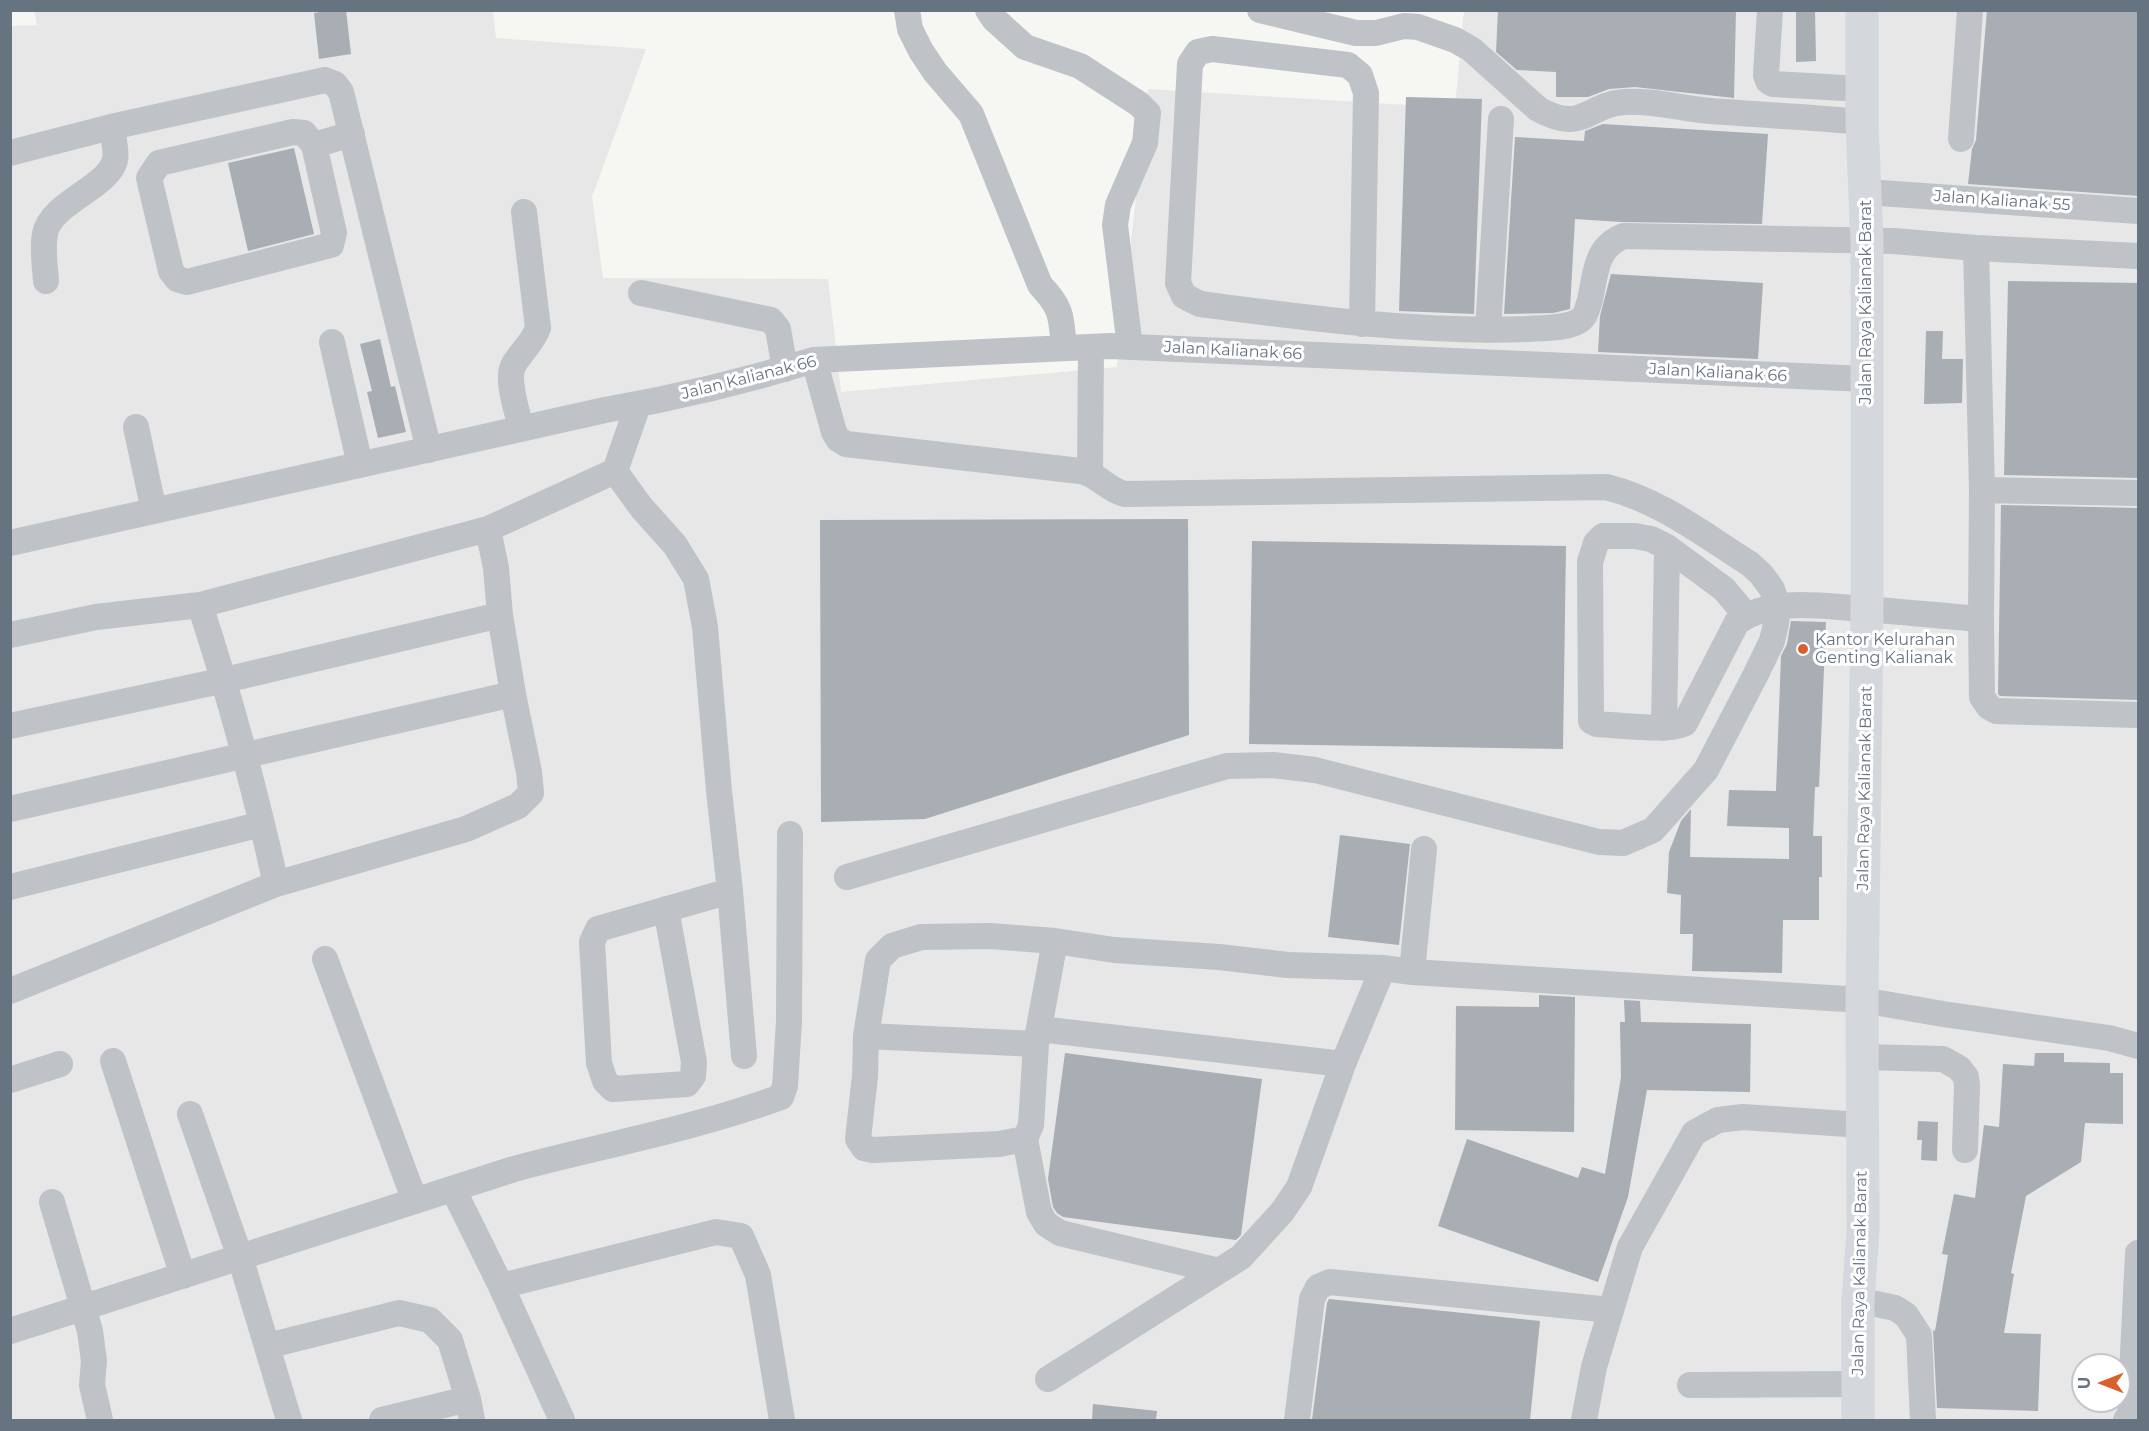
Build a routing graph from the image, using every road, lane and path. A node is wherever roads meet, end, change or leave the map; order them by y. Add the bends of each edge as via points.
1 (907, 10) edge
2 (988, 10) edge
3 (1260, 10) edge
4 (1770, 10) edge
5 (1862, 10) edge
6 (1970, 10) edge
7 (1862, 89) junction
8 (1501, 118) dead end
9 (1862, 122) junction
10 (111, 127) junction
11 (351, 134) junction
12 (1961, 139) dead end
13 (314, 145) junction
14 (10, 153) edge
15 (1866, 192) junction
16 (2139, 211) edge
17 (524, 212) dead end
18 (1867, 242) junction
19 (1976, 248) junction
20 (2139, 256) edge
21 (46, 281) dead end
22 (641, 293) dead end
23 (1362, 324) junction
24 (1488, 330) junction
25 (332, 342) dead end
26 (1091, 347) junction
27 (1130, 347) junction
28 (1064, 348) junction
29 (814, 360) junction
30 (785, 369) junction
31 (1867, 380) junction
32 (638, 405) junction
33 (136, 427) dead end
34 (521, 429) junction
35 (429, 450) junction
36 (360, 465) junction
37 (615, 471) junction
38 (1090, 473) junction
39 (1982, 490) junction
40 (2139, 493) edge
41 (154, 511) junction
42 (488, 529) junction
43 (10, 543) edge
44 (1667, 547) junction
45 (200, 605) junction
46 (1778, 607) junction
47 (1867, 609) junction
48 (500, 615) junction
49 (1746, 615) junction
50 (1981, 620) junction
51 (10, 635) edge
52 (225, 680) junction
53 (513, 694) junction
54 (2139, 715) edge
55 (10, 726) edge
56 (1664, 728) junction
57 (244, 755) junction
58 (10, 809) edge
59 (262, 824) junction
60 (790, 834) dead end
61 (1424, 849) dead end
62 (847, 877) dead end
63 (276, 884) junction
64 (10, 887) edge
65 (730, 891) junction
66 (666, 909) junction
67 (1055, 941) junction
68 (325, 959) dead end
69 (1383, 968) junction
70 (1412, 972) junction
71 (10, 991) edge
72 (1862, 1000) junction
73 (866, 1036) junction
74 (1037, 1036) junction
75 (2139, 1046) edge
76 (744, 1056) dead end
77 (1863, 1057) junction
78 (113, 1061) dead end
79 (60, 1064) dead end
80 (1343, 1064) junction
81 (10, 1080) edge
82 (687, 1084) junction
83 (190, 1114) dead end
84 (696, 1125) junction
85 (1862, 1125) junction
86 (1025, 1139) junction
87 (1965, 1150) dead end
88 (453, 1190) junction
89 (415, 1201) junction
90 (52, 1202) dead end
91 (2139, 1253) edge
92 (240, 1257) junction
93 (1220, 1271) junction
94 (183, 1276) junction
95 (501, 1286) junction
96 (1858, 1300) junction
97 (82, 1308) junction
98 (1611, 1310) junction
99 (10, 1331) edge
100 (267, 1346) junction
101 (1048, 1380) dead end
102 (1858, 1384) junction
103 (1690, 1385) dead end
104 (470, 1410) edge
105 (2132, 1417) edge
106 (100, 1420) edge
107 (289, 1420) edge
108 (382, 1420) edge
109 (562, 1420) edge
110 (782, 1420) edge
111 (1297, 1420) edge
112 (1584, 1420) edge
113 (1858, 1420) edge
114 (1923, 1420) edge

1 - 28 lane via 910,29 921,51 971,114 1040,285 1060,311
2 - 27 lane via 1025,46 1080,66 1148,113 1145,143 1118,205 1115,225
3 - 9 lane via 1356,33 1418,27 1455,40 1538,109 1561,118 1576,120 1624,102
4 - 7 lane via 1768,81
5 - 7 highway, Jalan Raya Kalianak Barat
6 - 12 lane
7 - 9 highway, Jalan Raya Kalianak Barat
8 - 24 lane
9 - 15 highway, Jalan Raya Kalianak Barat
10 - 11 lane via 325,80 341,92
10 - 14 lane
10 - 21 lane via 116,149 107,173 49,223 45,234
11 - 13 lane
11 - 35 lane
13 - 13 lane via 304,133 293,132 159,163 149,178 171,271 177,279 187,282 331,245 334,233
15 - 16 lane, Jalan Kalianak 55
15 - 18 highway, Jalan Raya Kalianak Barat
17 - 34 lane via 538,328 513,365 510,378
18 - 19 lane
18 - 24 lane via 1624,236 1612,240 1600,254 1587,310 1580,320 1560,327
18 - 31 highway, Jalan Raya Kalianak Barat
19 - 20 lane
19 - 39 lane
22 - 30 lane via 771,320 778,329
23 - 23 lane via 1200,304 1180,290 1190,64 1198,51 1348,65 1360,75 1366,93
23 - 24 lane
25 - 36 lane
26 - 27 lane, Jalan Kalianak 66
26 - 28 lane, Jalan Kalianak 66
26 - 38 lane
27 - 31 lane, Jalan Kalianak 66
28 - 29 lane, Jalan Kalianak 66
29 - 30 lane, Jalan Kalianak 66
29 - 38 lane via 834,432 846,444
30 - 32 lane, Jalan Kalianak 66
31 - 47 highway, Jalan Raya Kalianak Barat
32 - 34 lane, Jalan Kalianak 66
32 - 37 lane
33 - 41 lane
34 - 35 lane, Jalan Kalianak 66
35 - 36 lane, Jalan Kalianak 66
36 - 41 lane, Jalan Kalianak 66
37 - 42 lane
37 - 65 lane via 675,545 696,579 705,627
38 - 46 lane via 1125,494 1606,487 1661,507 1750,564 1772,589
39 - 40 lane
39 - 50 lane
41 - 43 lane, Jalan Kalianak 66
42 - 45 lane
42 - 48 lane
44 - 49 lane via 1724,589
44 - 56 lane
44 - 56 lane via 1651,538 1603,536 1596,543 1590,562 1591,721
45 - 51 lane via 96,617
45 - 52 lane
46 - 47 lane
46 - 49 lane
46 - 62 lane via 1772,641 1706,770 1653,830 1623,843 1599,842 1315,770 1273,765 1227,766
47 - 50 lane
47 - 72 highway, Jalan Raya Kalianak Barat
48 - 52 lane
48 - 53 lane
49 - 56 lane via 1737,622 1685,723
50 - 54 lane via 1982,697 1993,710
52 - 55 lane
52 - 57 lane
53 - 57 lane
53 - 63 lane via 531,793 518,806 466,829
57 - 58 lane
57 - 59 lane
59 - 63 lane
59 - 64 lane
60 - 84 lane via 785,1086 781,1097
61 - 70 lane
63 - 71 lane
65 - 66 lane
65 - 76 lane
66 - 82 lane via 694,1062 693,1076
66 - 82 lane via 598,929 592,942 599,1063 604,1081 613,1089
67 - 69 lane via 1288,965
67 - 73 lane via 990,936 921,937 892,946 878,960
67 - 74 lane
68 - 89 lane
69 - 70 lane
69 - 80 lane
70 - 72 lane
72 - 75 lane
72 - 77 highway, Jalan Raya Kalianak Barat
73 - 74 lane
73 - 86 lane via 858,1139 864,1148 999,1144
74 - 80 lane
74 - 86 lane via 1031,1125
77 - 85 highway, Jalan Raya Kalianak Barat
77 - 87 lane via 1943,1059 1959,1068 1967,1086
78 - 94 lane
79 - 81 lane
80 - 93 lane via 1299,1187 1263,1236
82 - 84 lane
83 - 92 lane
84 - 88 lane via 514,1169
85 - 96 highway, Jalan Raya Kalianak Barat via 1863,1232
85 - 98 lane via 1743,1117 1718,1120 1694,1133 1630,1246
86 - 93 lane via 1039,1212 1046,1224 1060,1233
88 - 89 lane
88 - 95 lane
89 - 92 lane
90 - 97 lane
91 - 105 lane
92 - 94 lane
92 - 100 lane
93 - 101 lane
94 - 97 lane
95 - 109 lane
95 - 110 lane via 716,1232 741,1236 758,1275
96 - 102 highway, Jalan Raya Kalianak Barat
96 - 114 lane via 1895,1308 1906,1315 1919,1335
97 - 99 lane
97 - 106 lane via 90,1331 92,1385
98 - 111 lane via 1330,1282 1318,1287 1312,1299
98 - 112 lane via 1594,1366
100 - 104 lane via 399,1313 430,1320 450,1340
100 - 107 lane
102 - 103 lane
102 - 113 highway, Jalan Raya Kalianak Barat
104 - 108 lane

